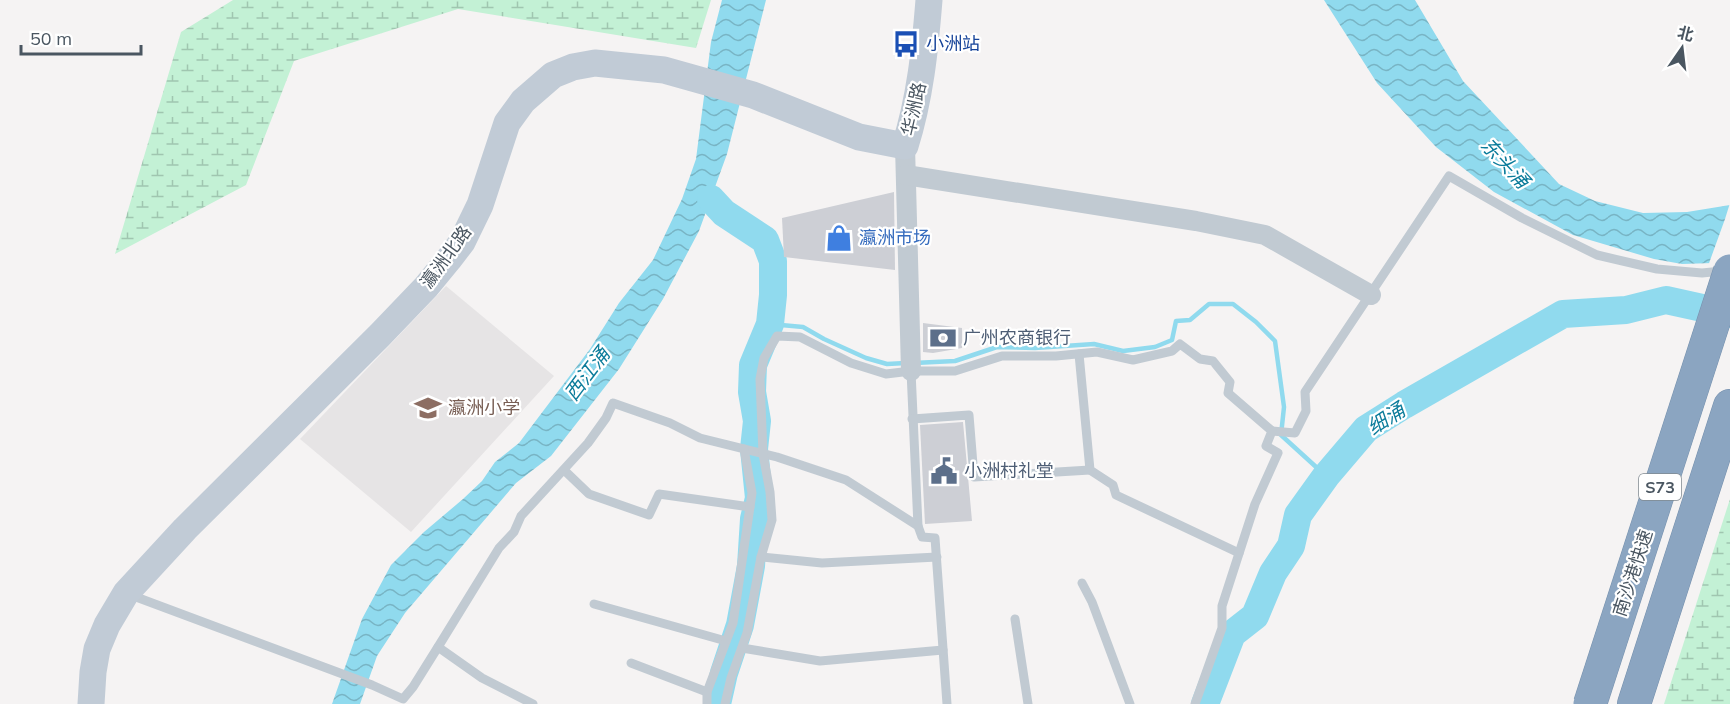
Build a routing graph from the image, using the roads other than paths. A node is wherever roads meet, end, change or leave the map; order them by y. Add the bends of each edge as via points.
1 (929, 0) edge
2 (905, 146) junction
3 (906, 175) junction
4 (1730, 271) edge
5 (1371, 295) junction
6 (1079, 354) junction
7 (911, 371) junction
8 (1730, 406) edge
9 (912, 419) junction
10 (1272, 431) junction
11 (744, 449) junction
12 (763, 454) junction
13 (564, 470) junction
14 (1090, 470) junction
15 (750, 507) junction
16 (918, 525) junction
17 (1239, 553) junction
18 (761, 557) junction
19 (937, 557) junction
20 (1082, 583) dead end
21 (126, 593) junction
22 (594, 604) dead end
23 (1015, 619) dead end
24 (726, 641) junction
25 (438, 647) junction
26 (742, 648) junction
27 (943, 650) junction
28 (631, 663) dead end
29 (707, 692) junction
30 (91, 704) edge
31 (532, 704) edge
32 (707, 704) edge
33 (725, 704) edge
34 (947, 704) edge
35 (1028, 704) edge
36 (1130, 704) edge
37 (1195, 704) edge
38 (1590, 704) edge
39 (1634, 704) edge

1 - 2 main road, 华洲路 via 922,72
2 - 3 street
2 - 21 main road, 瀛洲北路 via 859,137 753,94 664,70 595,63 554,75 523,101 507,123 480,205 462,242 426,287
3 - 5 street via 1265,235
3 - 7 street
4 - 5 lane via 1657,269 1597,255 1449,176
4 - 38 highway, 南沙港快速 / S73, bridge
5 - 10 lane via 1305,392 1306,411 1294,433
6 - 7 lane via 1002,356 955,371
6 - 10 lane via 1097,352 1133,360 1172,351 1180,344 1200,359 1213,361 1230,382 1228,393
6 - 14 lane
7 - 9 lane
7 - 12 lane via 886,374 851,363 801,338 777,336 764,358 760,379
8 - 39 highway, S73
9 - 14 lane via 969,415 974,477
9 - 16 lane
10 - 17 lane via 1266,446 1278,453
11 - 12 lane
11 - 13 lane via 700,438 613,403 600,426
11 - 15 lane via 752,494
12 - 16 lane via 846,480
12 - 18 lane via 772,520
13 - 15 lane via 589,494 649,515 659,494
13 - 25 lane via 521,516
14 - 17 lane via 1113,485 1116,495
15 - 24 lane via 733,623
16 - 19 lane via 922,537 935,538
17 - 37 lane via 1222,606 1222,628
18 - 19 lane via 822,563
18 - 26 lane
19 - 27 lane
20 - 36 lane
21 - 25 lane via 403,699
21 - 30 main road, 瀛洲北路 via 97,649
22 - 24 lane
23 - 35 lane
24 - 29 lane
25 - 31 lane via 482,678
26 - 27 lane via 820,661
26 - 33 lane
27 - 34 lane
28 - 29 lane
29 - 32 lane

